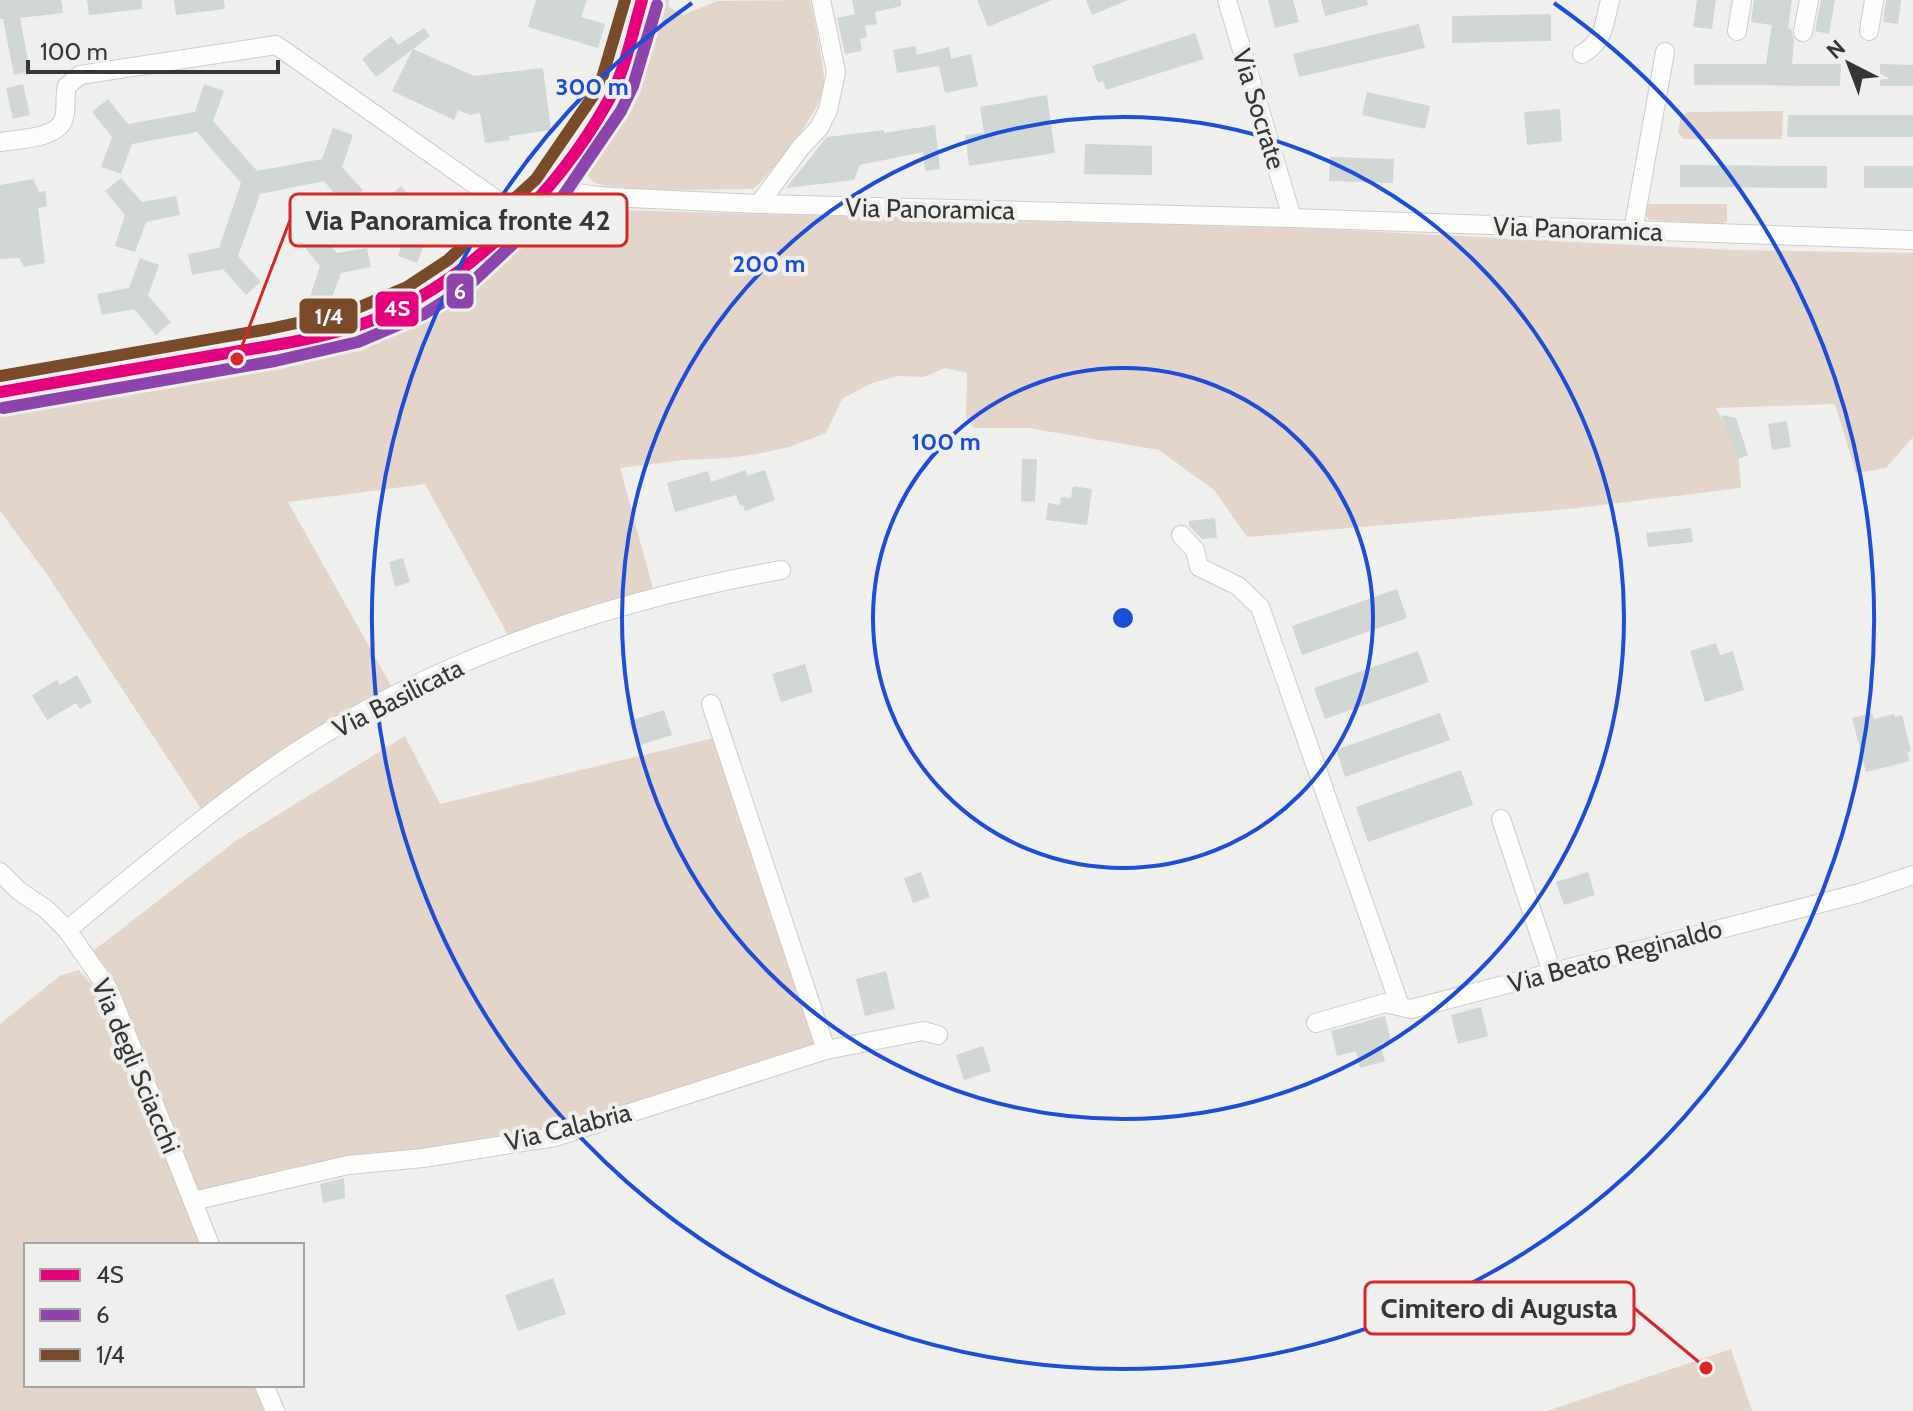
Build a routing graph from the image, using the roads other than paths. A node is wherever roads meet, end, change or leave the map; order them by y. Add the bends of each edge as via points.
1 (642, 0) edge
2 (821, 0) edge
3 (1227, 0) edge
4 (1610, 0) edge
5 (1742, 0) edge
6 (1809, 0) edge
7 (1874, 0) edge
8 (1737, 31) dead end
9 (1869, 31) dead end
10 (1803, 32) dead end
11 (1665, 52) dead end
12 (1582, 54) dead end
13 (0, 142) edge
14 (548, 190) junction
15 (759, 204) junction
16 (521, 217) junction
17 (1292, 218) junction
18 (1633, 231) junction
19 (1913, 240) edge
20 (0, 392) edge
21 (1181, 535) dead end
22 (781, 570) dead end
23 (711, 704) dead end
24 (1501, 819) dead end
25 (0, 872) edge
26 (1913, 875) edge
27 (67, 930) junction
28 (1552, 972) junction
29 (1400, 1006) junction
30 (1316, 1023) dead end
31 (938, 1035) dead end
32 (826, 1050) junction
33 (193, 1201) junction
34 (209, 1243) edge
35 (265, 1387) edge
36 (275, 1411) edge

1 - 14 street via 607,104
2 - 15 street via 836,72 828,110
3 - 17 street, Via Socrate
4 - 12 street via 1600,39
5 - 8 street
6 - 10 street
7 - 9 street
11 - 18 street
13 - 16 street via 59,128 67,86 80,75 276,45
14 - 15 street, Via Panoramica
14 - 16 street
15 - 17 street, Via Panoramica
16 - 20 street via 458,273 415,301 353,327
17 - 18 street, Via Panoramica
18 - 19 street, Via Panoramica
21 - 29 street via 1195,550 1199,567 1238,586 1260,607
22 - 27 street, Via Basilicata via 713,582 584,617 494,650 378,704 291,755 208,815
23 - 32 street
24 - 28 street
25 - 27 street, Via degli Sciacchi
26 - 28 street, Via Beato Reginaldo
27 - 33 street, Via degli Sciacchi via 109,990
28 - 29 street, Via Beato Reginaldo via 1411,1009
29 - 30 street, Via Beato Reginaldo via 1385,1003
31 - 32 street, Via Calabria via 923,1031
32 - 33 street, Via Calabria via 555,1137 348,1165
33 - 34 street, Via degli Sciacchi
35 - 36 street

